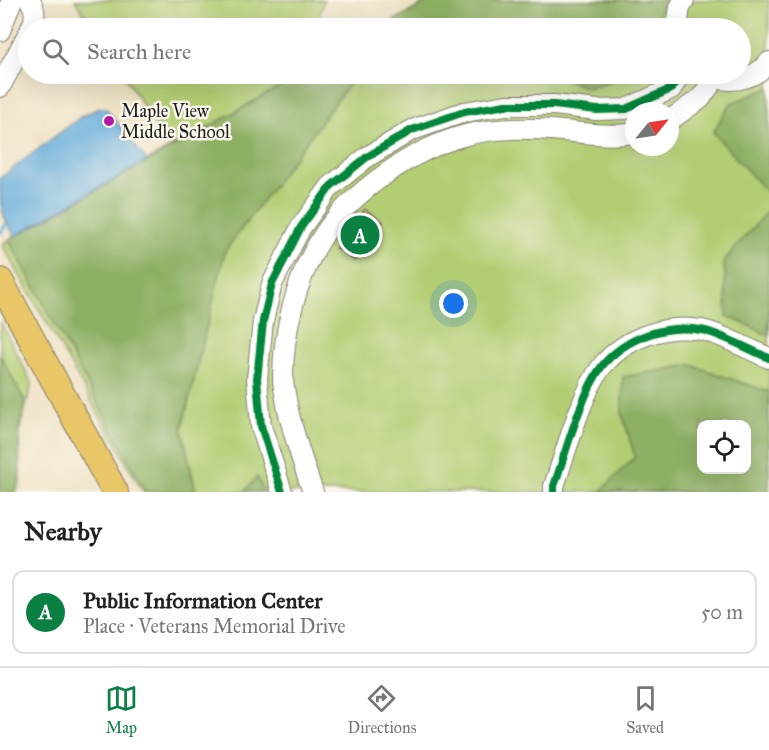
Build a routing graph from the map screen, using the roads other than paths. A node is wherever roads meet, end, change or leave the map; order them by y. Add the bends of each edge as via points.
1 (12, 0) edge
2 (30, 0) edge
3 (684, 0) edge
4 (36, 18) edge
5 (677, 18) edge
6 (0, 31) edge
7 (18, 53) edge
8 (769, 62) edge
9 (751, 75) edge
10 (674, 84) edge
11 (707, 84) edge
12 (0, 87) edge
13 (679, 114) edge
14 (625, 134) edge
15 (0, 281) edge
16 (769, 358) edge
17 (114, 492) edge
18 (282, 492) edge
19 (313, 492) edge
20 (554, 492) edge

1 - 6 street
2 - 4 street
3 - 5 street
7 - 12 street
8 - 9 street
10 - 18 street via 626,109 506,105 464,112 412,130 367,157 331,186 301,227 272,284 263,321 257,380 261,426
11 - 13 street via 701,98
14 - 19 street via 512,129 468,135 432,147 394,169 365,190 335,220 298,288 286,336 283,380 293,436
15 - 17 main road
16 - 20 street via 704,330 675,328 623,346 602,367 586,394

